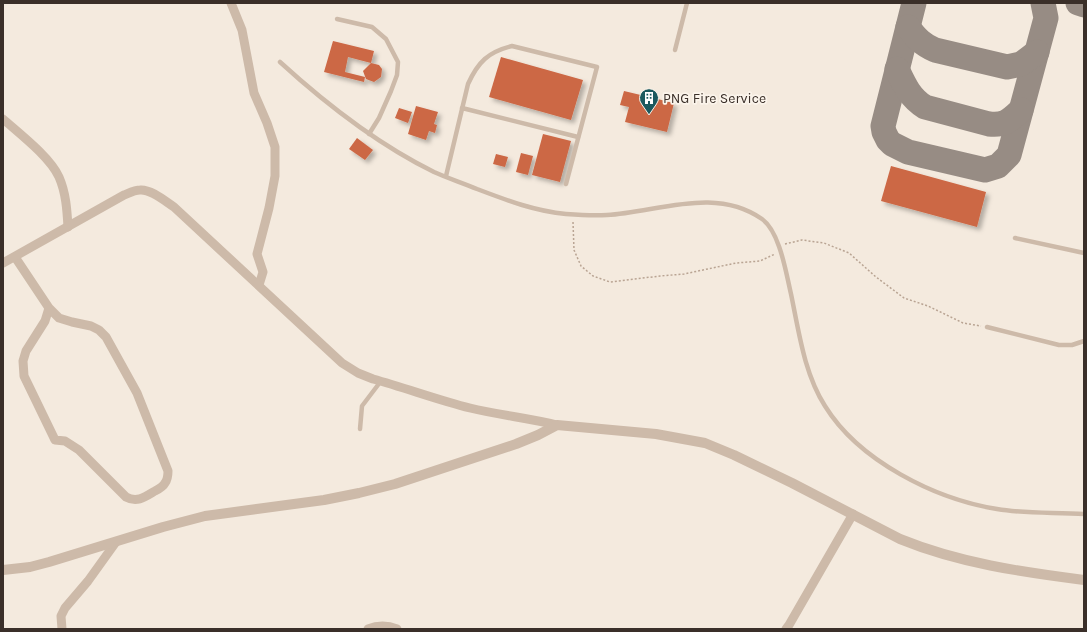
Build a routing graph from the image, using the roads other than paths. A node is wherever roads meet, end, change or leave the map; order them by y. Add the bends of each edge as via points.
1 (231, 3) edge
2 (687, 3) edge
3 (337, 19) dead end
4 (675, 50) dead end
5 (280, 62) dead end
6 (462, 108) junction
7 (3, 119) edge
8 (369, 134) junction
9 (578, 137) junction
10 (446, 176) junction
11 (566, 184) dead end
12 (68, 227) junction
13 (1015, 238) dead end
14 (1084, 253) edge
15 (15, 257) junction
16 (3, 263) edge
17 (259, 285) junction
18 (50, 308) junction
19 (987, 327) road end
20 (1084, 341) edge
21 (381, 381) junction
22 (557, 425) junction
23 (360, 429) dead end
24 (853, 514) junction
25 (1084, 514) edge
26 (116, 542) junction
27 (3, 570) edge
28 (1084, 580) edge
29 (62, 629) edge
30 (368, 629) edge
31 (397, 629) edge
32 (786, 629) edge

1 - 17 street via 242,30 254,93 275,147 275,176 257,254 264,272
2 - 4 lane
3 - 8 lane via 372,27 386,40 398,62 397,75 391,91
5 - 8 lane via 309,89
6 - 9 lane
6 - 9 lane via 470,79 482,60 500,49 512,46 597,67
6 - 10 lane
7 - 12 street via 53,167 64,194
8 - 10 lane
9 - 11 lane
10 - 25 lane via 531,208 574,214 607,215 691,202 710,202 737,208 761,219 774,233 779,245 804,356 812,379 825,406 850,438 896,472 963,501 1000,510
12 - 15 street
12 - 17 street via 124,194 140,190 148,192 174,207
13 - 14 lane
15 - 16 street
15 - 18 street
17 - 21 street via 342,363 358,373
18 - 18 street via 60,318 99,330 114,349 134,387 168,471 168,478 163,487 145,498 130,499 79,450 65,441 55,440 25,380 23,361
19 - 20 lane via 1059,345 1072,345
21 - 22 street via 468,407
21 - 23 lane via 362,406
22 - 24 street via 656,434 705,443
22 - 26 street via 516,444 395,484 324,500 205,516
24 - 28 street via 900,539 959,559 1022,572
24 - 32 street
26 - 27 street via 38,564
26 - 29 street via 65,608 61,616
30 - 31 street via 377,626

